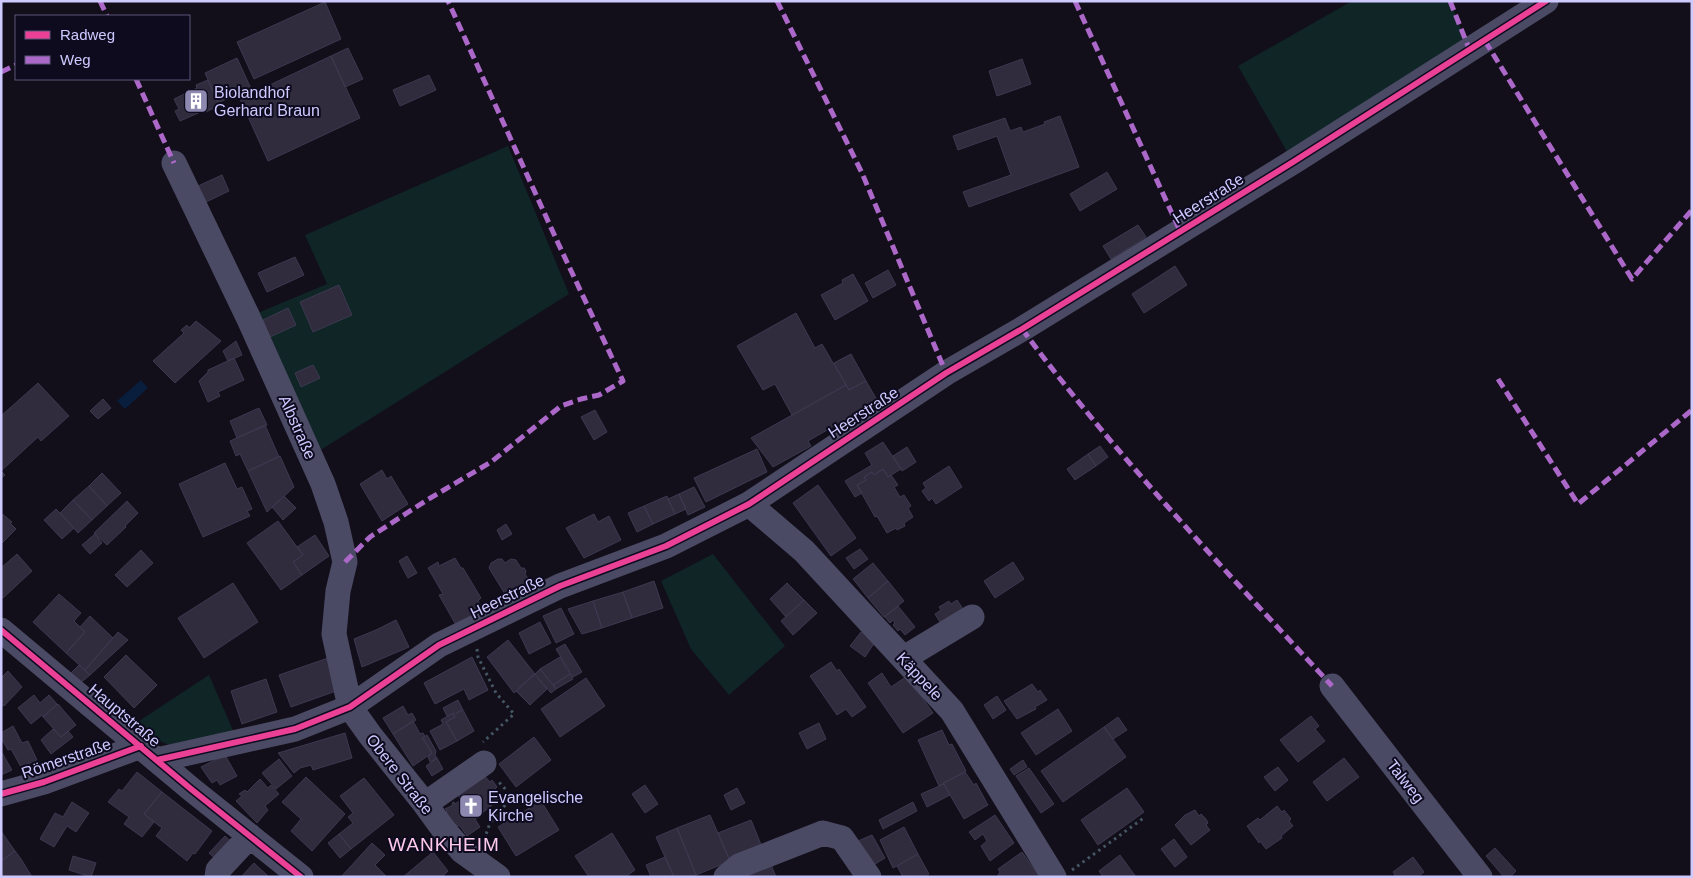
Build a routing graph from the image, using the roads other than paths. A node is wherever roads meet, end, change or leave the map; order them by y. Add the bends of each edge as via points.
1 (1546, 1) edge
2 (174, 163) dead end
3 (748, 504) junction
4 (972, 617) dead end
5 (1, 630) edge
6 (904, 658) junction
7 (1332, 686) dead end
8 (350, 707) junction
9 (149, 753) junction
10 (484, 763) dead end
11 (1, 794) edge
12 (425, 804) junction
13 (250, 836) junction
14 (481, 872) edge
15 (1063, 874) edge
16 (217, 877) edge
17 (301, 877) edge
18 (726, 877) edge
19 (869, 877) edge
20 (1480, 877) edge

1 - 3 street, Heerstraße via 1293,162 946,373
2 - 8 street, Albstraße via 323,484 345,562 338,591 334,634
3 - 6 street, Käppele via 804,551
3 - 8 street, Heerstraße via 666,546 560,586 439,645
4 - 6 street
5 - 9 street, Hauptstraße
6 - 15 street, Käppele via 952,711
7 - 20 street, Talweg
8 - 9 street, Heerstraße via 295,728
8 - 12 street, Obere Straße
9 - 11 street, Römerstraße
9 - 13 street, Hauptstraße
10 - 12 street
12 - 14 street, Obere Straße
13 - 16 street via 218,870
13 - 17 street, Hauptstraße
18 - 19 street via 739,866 823,833 842,838

